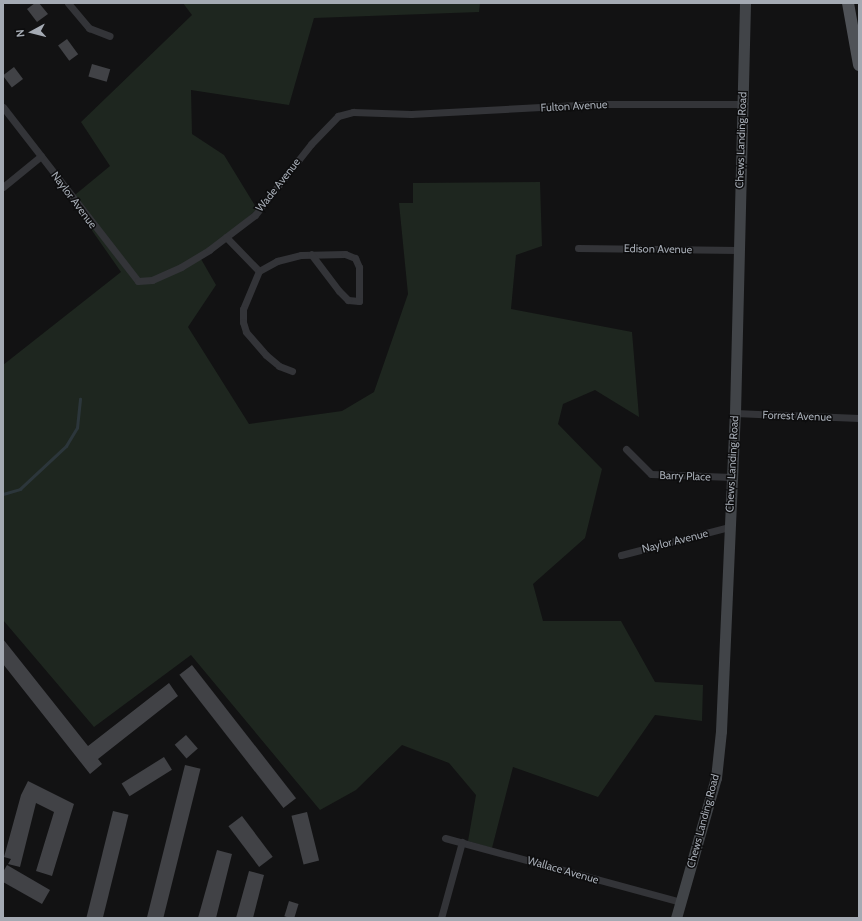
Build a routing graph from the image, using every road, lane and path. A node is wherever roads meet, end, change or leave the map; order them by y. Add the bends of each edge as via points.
1 (68, 3) edge
2 (745, 3) edge
3 (848, 3) edge
4 (856, 29) edge
5 (110, 36) dead end
6 (859, 65) edge
7 (742, 104) junction
8 (3, 107) edge
9 (405, 114) joint
10 (41, 156) junction
11 (3, 187) edge
12 (226, 237) junction
13 (578, 248) dead end
14 (738, 250) junction
15 (311, 254) junction
16 (259, 271) junction
17 (152, 280) joint
18 (292, 371) dead end
19 (735, 413) junction
20 (859, 418) edge
21 (626, 449) dead end
22 (732, 477) junction
23 (729, 527) junction
24 (621, 555) dead end
25 (445, 838) dead end
26 (462, 842) junction
27 (680, 902) junction
28 (441, 918) edge
29 (676, 918) edge

1 - 5 street via 89,28
2 - 7 street, Chews Landing Road
3 - 4 main road
4 - 6 main road
7 - 9 street, Fulton Avenue via 598,104
7 - 14 street, Chews Landing Road
8 - 10 street, Naylor Avenue
9 - 12 street, Wade Avenue via 353,112 338,116 311,144 255,215
10 - 11 street
10 - 17 street, Naylor Avenue via 138,281
12 - 16 street
12 - 17 street, Wade Avenue via 181,267
13 - 14 street, Edison Avenue
14 - 19 street, Chews Landing Road
15 - 15 street via 345,254 355,258 359,267 359,301 348,300
15 - 16 street via 277,261
16 - 18 street via 243,309 246,332 280,366
19 - 20 street, Forrest Avenue
19 - 22 street, Chews Landing Road
21 - 22 street, Barry Place via 651,474
22 - 23 street, Chews Landing Road
23 - 24 street, Naylor Avenue
23 - 27 street, Chews Landing Road via 721,731 716,778
25 - 26 street, Wallace Avenue
26 - 27 street, Wallace Avenue
26 - 28 street
27 - 29 street, Chews Landing Road

